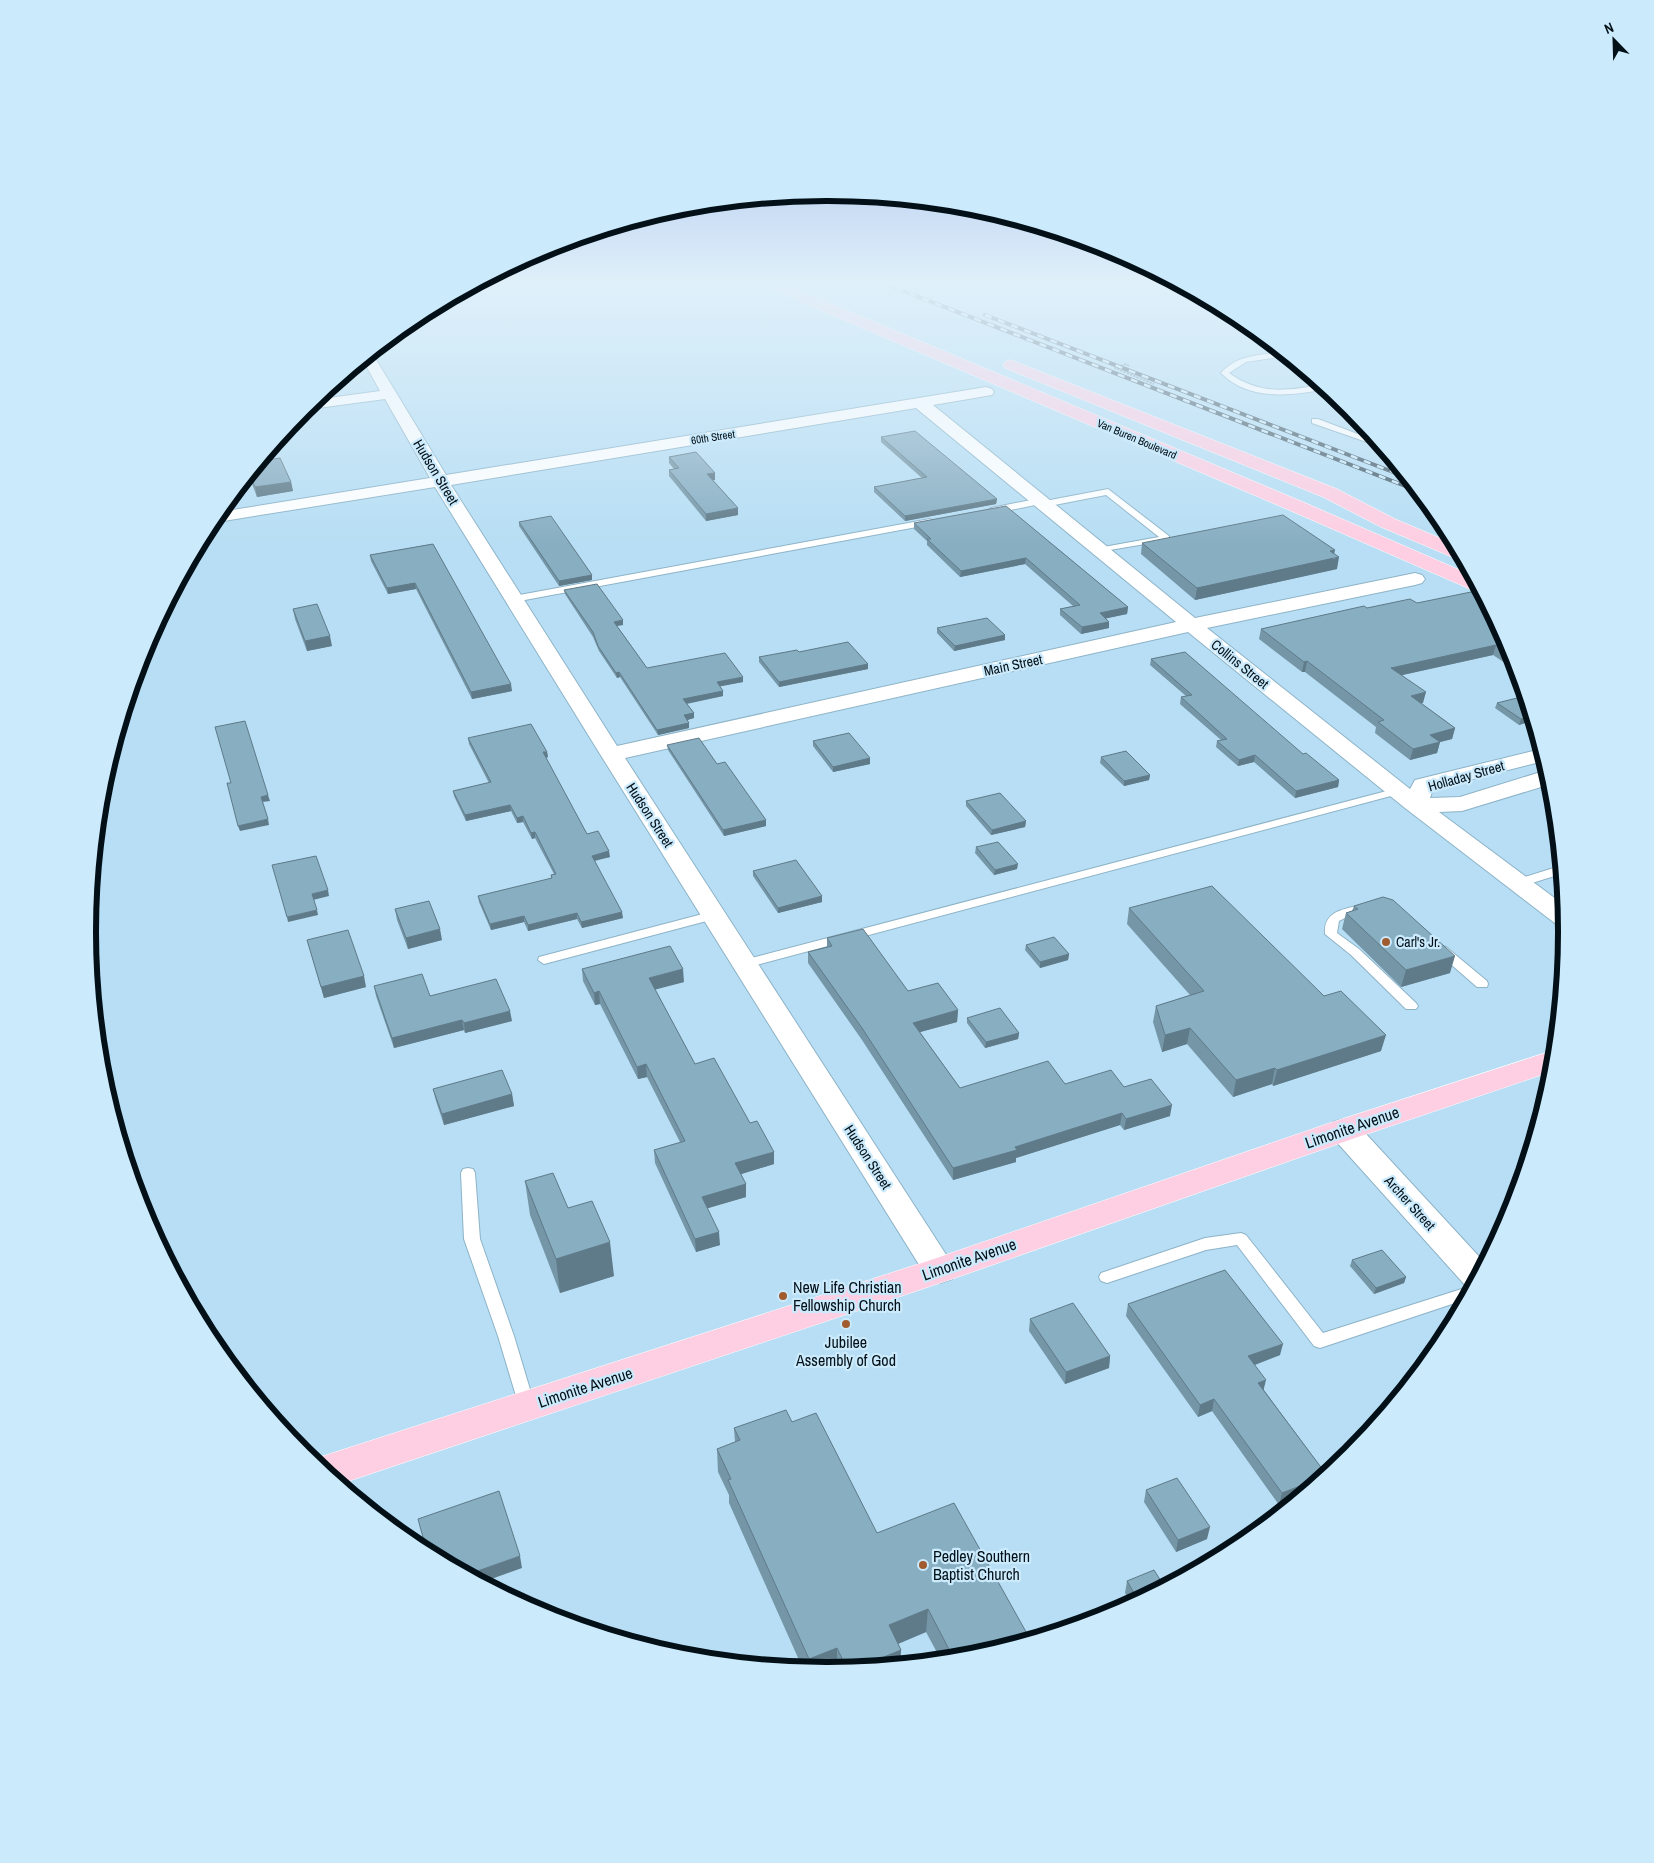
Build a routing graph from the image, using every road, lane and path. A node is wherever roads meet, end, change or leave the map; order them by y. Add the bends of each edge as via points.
1 (376, 370) edge
2 (974, 370) edge
3 (1024, 370) edge
4 (1120, 370) edge
5 (1227, 370) edge
6 (1154, 384) dead end
7 (1316, 388) edge
8 (986, 392) dead end
9 (390, 394) junction
10 (920, 403) junction
11 (322, 404) edge
12 (1315, 421) dead end
13 (1367, 440) edge
14 (441, 482) junction
15 (1330, 494) junction
16 (1042, 503) junction
17 (982, 512) edge
18 (226, 516) edge
19 (943, 520) edge
20 (1438, 531) edge
21 (1449, 548) edge
22 (1100, 550) junction
23 (1415, 578) dead end
24 (1469, 583) edge
25 (514, 599) junction
26 (1192, 625) junction
27 (611, 754) junction
28 (1536, 756) edge
29 (1542, 779) edge
30 (1407, 798) junction
31 (1555, 872) edge
32 (1519, 883) junction
33 (1377, 907) edge
34 (1557, 912) edge
35 (714, 915) junction
36 (1431, 940) edge
37 (544, 960) dead end
38 (745, 964) junction
39 (1482, 984) dead end
40 (1411, 1006) dead end
41 (1546, 1063) edge
42 (1344, 1130) junction
43 (468, 1172) dead end
44 (940, 1270) junction
45 (1473, 1272) edge
46 (1107, 1277) dead end
47 (1461, 1295) edge
48 (527, 1406) junction
49 (333, 1470) edge

1 - 9 street, Hudson Street
2 - 24 main road, Van Buren Boulevard
3 - 15 main road, Van Buren Boulevard
4 - 6 path
5 - 7 lane via 1225,373 1243,386 1267,393
8 - 10 street, 60th Street
9 - 11 street
9 - 14 street, Hudson Street
10 - 14 street, 60th Street
10 - 16 street, Collins Street
12 - 13 lane
14 - 18 street, 60th Street
14 - 25 street, Hudson Street
15 - 20 main road
15 - 21 main road, Van Buren Boulevard
16 - 17 lane
16 - 22 street, Collins Street
16 - 22 lane via 1108,492 1166,538
19 - 25 lane
22 - 26 street, Collins Street
23 - 26 street, Main Street
25 - 27 street, Hudson Street
26 - 27 street, Main Street
26 - 30 street, Collins Street
27 - 35 street, Hudson Street
28 - 30 street, Holladay Street via 1423,786
29 - 30 street, Holladay Street via 1462,804
30 - 32 street, Collins Street
30 - 38 lane
31 - 32 lane
32 - 34 street, Collins Street
33 - 40 lane via 1333,919 1329,926 1331,934 1355,952
35 - 37 lane
35 - 38 street, Hudson Street
36 - 39 lane
38 - 44 street, Hudson Street
41 - 42 main road, Limonite Avenue
42 - 44 main road, Limonite Avenue
42 - 45 street, Archer Street
43 - 48 lane via 472,1239
44 - 48 main road, Limonite Avenue
46 - 47 lane via 1205,1244 1241,1240 1320,1341
48 - 49 main road, Limonite Avenue

